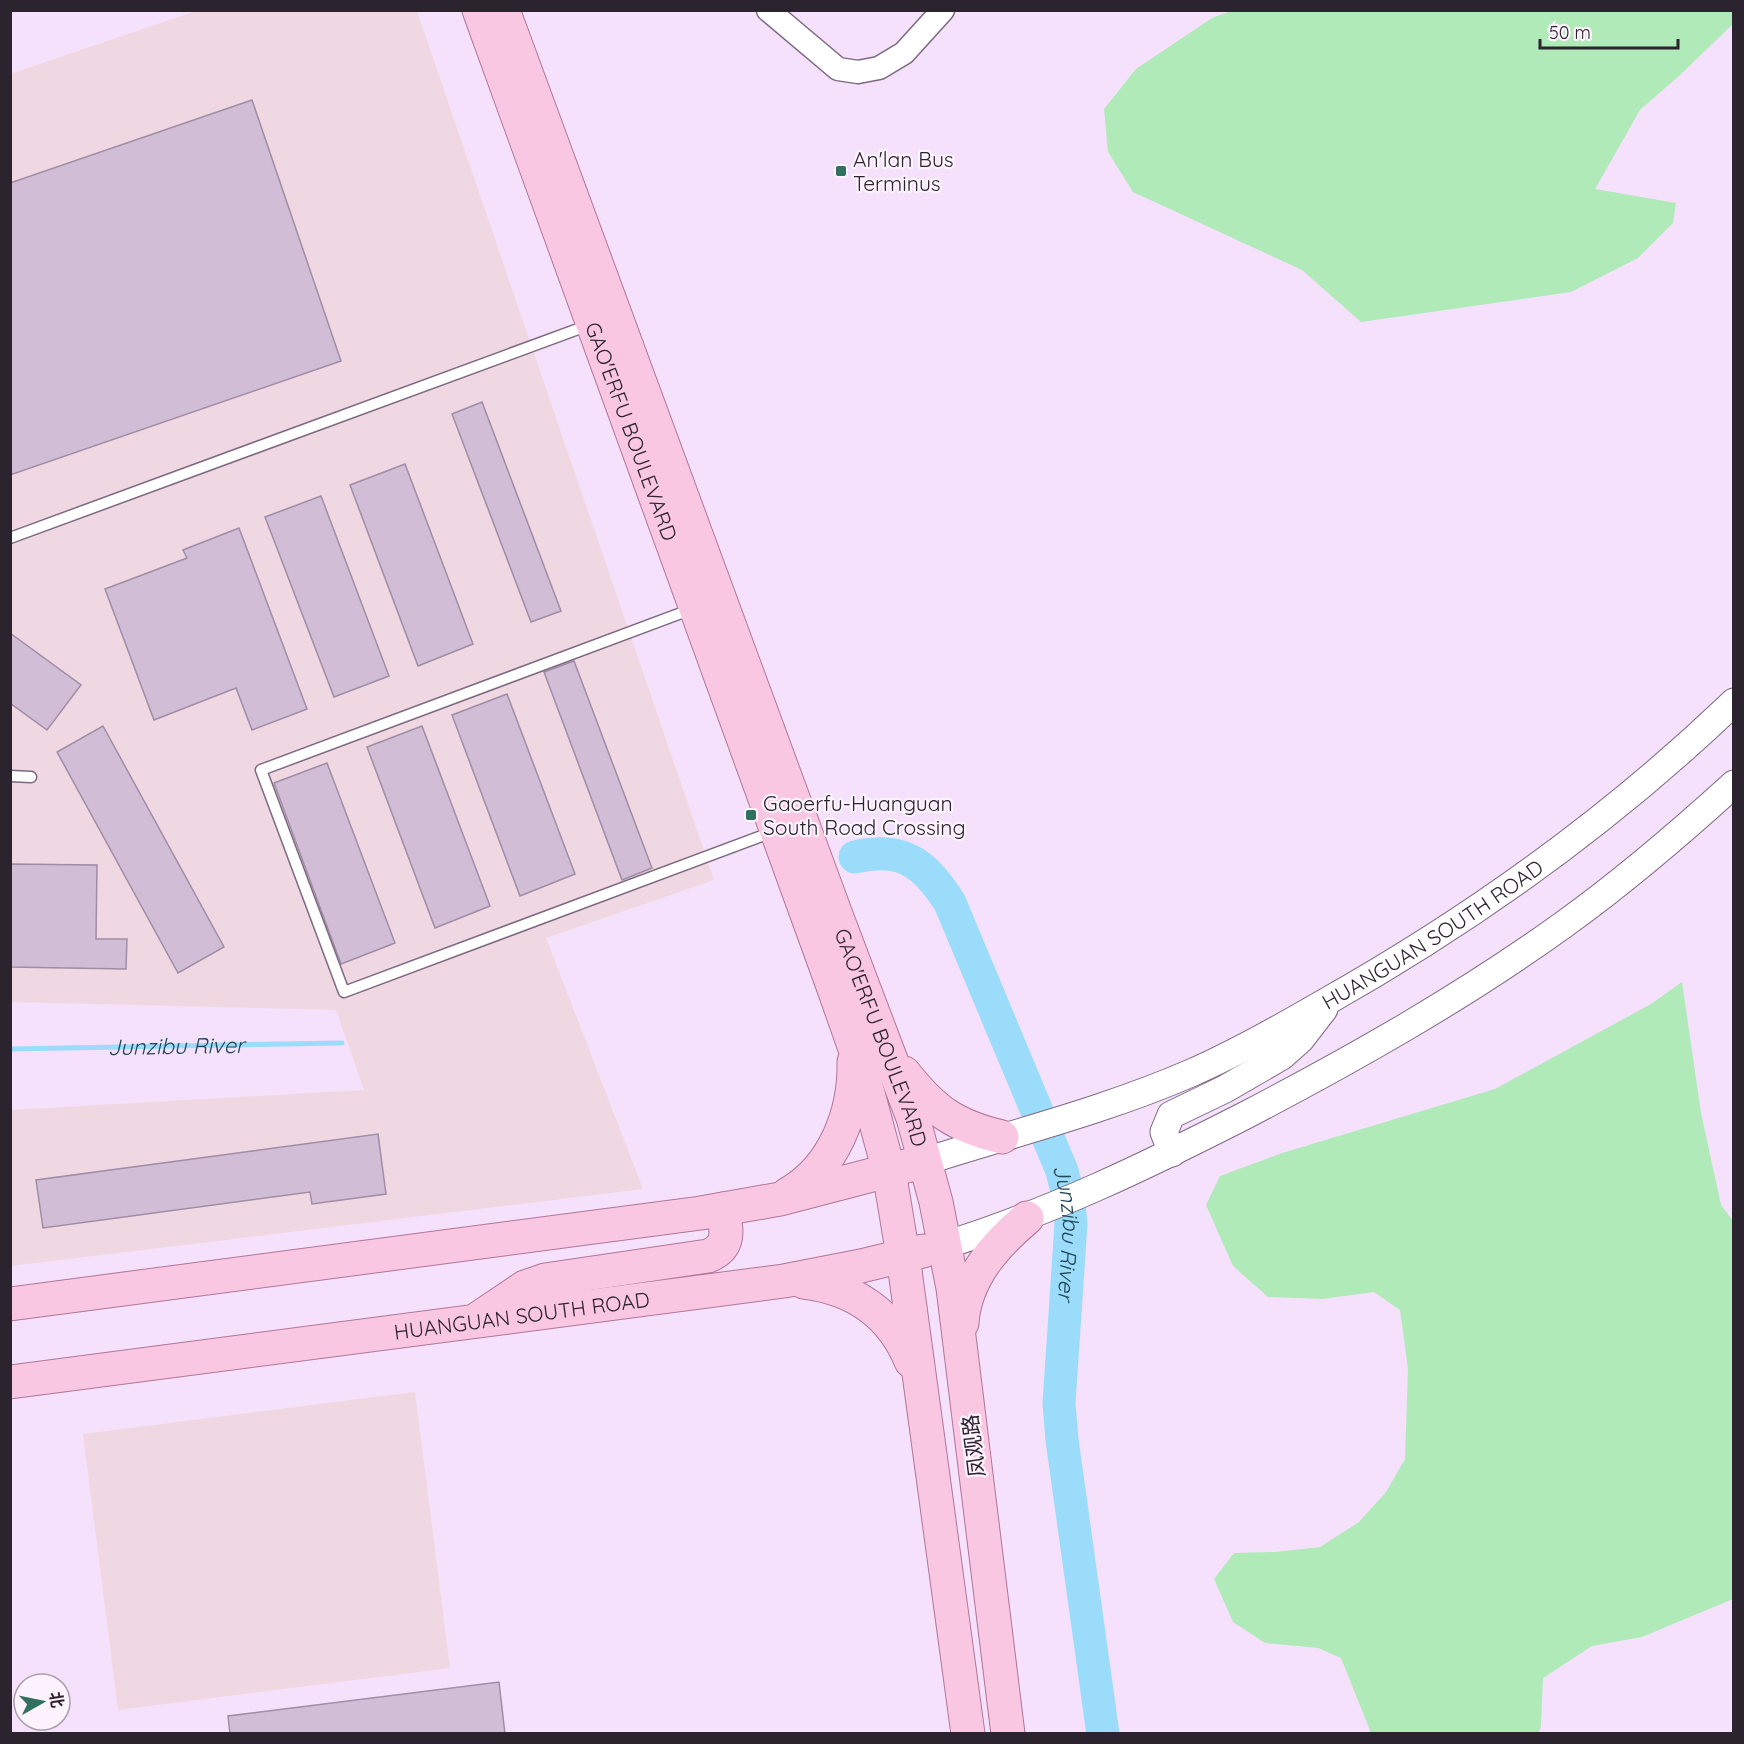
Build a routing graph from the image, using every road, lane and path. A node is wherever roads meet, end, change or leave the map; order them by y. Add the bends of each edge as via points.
1 (478, 10) edge
2 (503, 10) edge
3 (768, 10) edge
4 (943, 10) edge
5 (593, 324) junction
6 (10, 538) edge
7 (696, 608) junction
8 (1734, 702) edge
9 (10, 776) edge
10 (31, 777) dead end
11 (1734, 784) edge
12 (790, 842) junction
13 (1332, 999) junction
14 (867, 1038) junction
15 (1002, 1137) junction
16 (1172, 1153) junction
17 (926, 1161) junction
18 (889, 1171) junction
19 (780, 1199) junction
20 (723, 1209) junction
21 (1027, 1218) junction
22 (945, 1245) junction
23 (903, 1256) junction
24 (784, 1281) junction
25 (10, 1304) edge
26 (473, 1322) junction
27 (960, 1342) junction
28 (10, 1382) edge
29 (921, 1393) junction
30 (968, 1734) edge
31 (1008, 1734) edge

1 - 5 main road, GAO'ERFU BOULEVARD
2 - 12 main road, GAO'ERFU BOULEVARD
3 - 4 street via 838,69 858,72 879,68 904,53
5 - 6 lane
5 - 7 main road, GAO'ERFU BOULEVARD
7 - 12 main road, GAO'ERFU BOULEVARD
7 - 12 lane via 261,770 344,992
8 - 13 street, HUANGUAN SOUTH ROAD via 1627,799 1522,879
9 - 10 lane
11 - 16 street via 1614,886 1510,961 1375,1044
12 - 14 main road, GAO'ERFU BOULEVARD
13 - 15 street, HUANGUAN SOUTH ROAD via 1191,1073
13 - 16 street via 1282,1056 1171,1116 1164,1132
14 - 15 main road via 896,1062 936,1109 958,1123
14 - 17 main road, GAO'ERFU BOULEVARD via 913,1118
14 - 18 main road, GAO'ERFU BOULEVARD via 878,1125
14 - 19 main road via 839,1137 815,1174
15 - 17 street
16 - 21 street, HUANGUAN SOUTH ROAD
17 - 18 main road
17 - 22 main road, 凤观路
18 - 19 main road
18 - 23 main road, 凤观路
19 - 20 main road
20 - 25 main road
20 - 26 main road via 727,1233 718,1252 545,1280 525,1287
21 - 22 street, HUANGUAN SOUTH ROAD
21 - 27 main road via 990,1253 979,1270 962,1314
22 - 23 main road, HUANGUAN SOUTH ROAD
22 - 27 main road, 凤观路
23 - 24 main road, HUANGUAN SOUTH ROAD
23 - 29 main road, 凤观路
24 - 26 main road, HUANGUAN SOUTH ROAD
24 - 29 main road via 821,1284 843,1291 882,1314 907,1351
26 - 28 main road, HUANGUAN SOUTH ROAD
27 - 31 main road, 凤观路
29 - 30 main road, 凤观路

